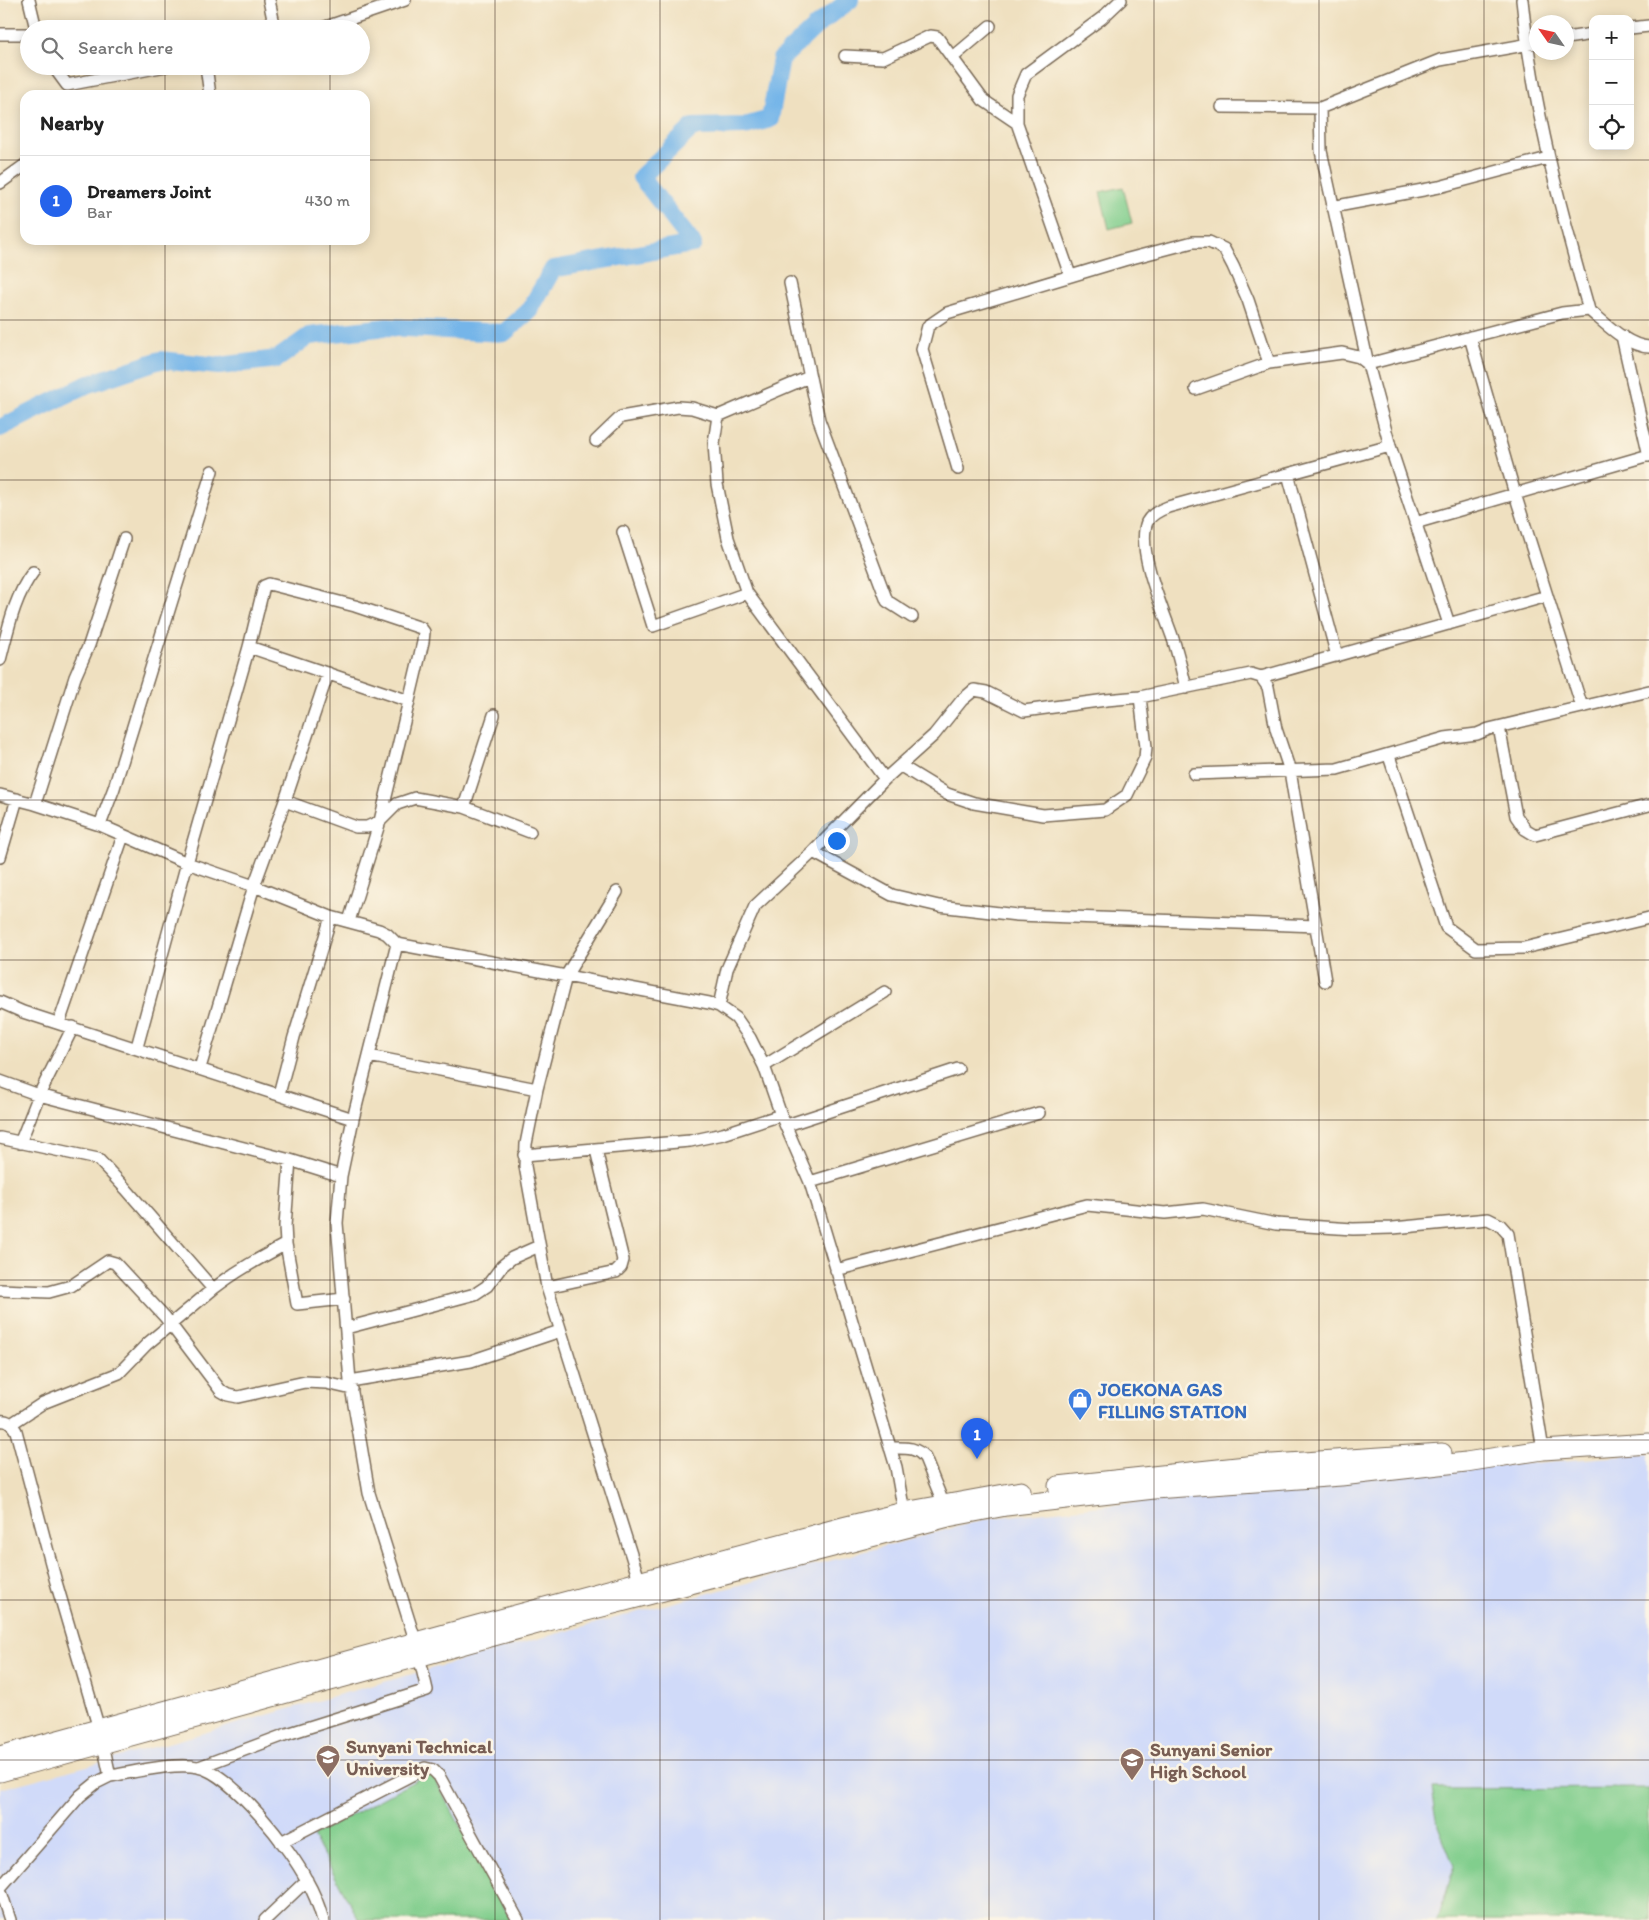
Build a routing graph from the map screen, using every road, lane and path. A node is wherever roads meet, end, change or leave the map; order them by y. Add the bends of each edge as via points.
1 (29, 0) edge
2 (269, 0) edge
3 (1121, 0) edge
4 (1522, 0) edge
5 (398, 1) edge
6 (34, 20) edge
7 (273, 20) edge
8 (345, 20) edge
9 (990, 26) dead end
10 (1649, 26) edge
11 (1634, 28) edge
12 (1529, 31) edge
13 (0, 34) edge
14 (20, 34) edge
15 (1589, 35) edge
16 (1574, 37) edge
17 (1529, 45) edge
18 (845, 56) dead end
19 (952, 58) junction
20 (1534, 60) edge
21 (58, 75) edge
22 (128, 75) edge
23 (207, 75) edge
24 (65, 90) edge
25 (209, 90) edge
26 (1222, 107) dead end
27 (1320, 108) junction
28 (1017, 123) junction
29 (1548, 158) junction
30 (20, 169) edge
31 (0, 183) edge
32 (1332, 207) junction
33 (1070, 275) junction
34 (790, 283) dead end
35 (1589, 310) junction
36 (1622, 336) junction
37 (1470, 337) junction
38 (1649, 347) edge
39 (1269, 363) junction
40 (1368, 364) junction
41 (809, 377) junction
42 (1196, 389) dead end
43 (718, 416) junction
44 (596, 441) dead end
45 (1390, 446) junction
46 (1649, 455) edge
47 (958, 469) dead end
48 (212, 471) dead end
49 (1288, 474) junction
50 (1515, 494) junction
51 (1415, 523) junction
52 (623, 532) dead end
53 (124, 539) dead end
54 (33, 572) dead end
55 (746, 593) junction
56 (1547, 596) junction
57 (912, 617) dead end
58 (1450, 624) junction
59 (249, 647) junction
60 (1337, 656) junction
61 (0, 660) edge
62 (328, 673) junction
63 (1261, 677) junction
64 (1186, 688) junction
65 (1649, 691) edge
66 (1140, 697) junction
67 (409, 702) junction
68 (1582, 707) junction
69 (494, 715) dead end
70 (1499, 727) junction
71 (1389, 756) junction
72 (901, 766) junction
73 (1290, 771) junction
74 (1194, 774) dead end
75 (885, 779) junction
76 (0, 795) edge
77 (17, 800) junction
78 (285, 802) junction
79 (35, 804) junction
80 (1649, 805) edge
81 (464, 807) junction
82 (380, 821) junction
83 (100, 825) junction
84 (530, 832) dead end
85 (123, 836) junction
86 (813, 852) junction
87 (0, 858) edge
88 (188, 863) junction
89 (254, 886) junction
90 (617, 892) dead end
91 (331, 917) junction
92 (1649, 918) edge
93 (349, 921) junction
94 (1316, 926) junction
95 (397, 944) junction
96 (566, 976) junction
97 (1325, 981) dead end
98 (884, 992) dead end
99 (0, 1002) edge
100 (719, 1006) junction
101 (59, 1023) junction
102 (73, 1027) junction
103 (137, 1047) junction
104 (369, 1056) junction
105 (764, 1066) junction
106 (200, 1068) junction
107 (958, 1069) dead end
108 (0, 1081) edge
109 (537, 1089) junction
110 (280, 1094) junction
111 (39, 1095) junction
112 (1039, 1113) dead end
113 (353, 1119) junction
114 (784, 1120) junction
115 (0, 1138) edge
116 (20, 1143) junction
117 (596, 1150) junction
118 (524, 1155) junction
119 (290, 1160) junction
120 (342, 1176) junction
121 (810, 1182) junction
122 (286, 1244) junction
123 (539, 1246) junction
124 (836, 1270) junction
125 (547, 1286) junction
126 (213, 1289) junction
127 (0, 1290) edge
128 (344, 1299) junction
129 (171, 1324) junction
130 (346, 1328) junction
131 (560, 1331) junction
132 (351, 1385) junction
133 (6, 1423) edge
134 (1649, 1443) edge
135 (890, 1448) junction
136 (1543, 1450) junction
137 (946, 1510) junction
138 (904, 1512) junction
139 (640, 1582) junction
140 (418, 1650) junction
141 (101, 1736) junction
142 (0, 1756) edge
143 (199, 1767) junction
144 (0, 1772) edge
145 (110, 1776) junction
146 (281, 1842) junction
147 (307, 1880) junction
148 (0, 1888) edge
149 (10, 1920) edge
150 (265, 1920) edge
151 (323, 1920) edge
152 (518, 1920) edge

1 - 6 street
2 - 7 street
3 - 28 street via 1102,18 1026,74 1016,95
4 - 12 street
5 - 8 street
9 - 19 street
10 - 11 street
13 - 14 street
15 - 16 street
17 - 27 street via 1440,60
18 - 19 street via 883,58 930,36 937,37
19 - 28 street via 983,100
20 - 29 street
21 - 24 street
22 - 24 street
23 - 25 street
26 - 27 street
27 - 32 street via 1321,151
28 - 33 street
29 - 32 street via 1438,187
29 - 35 street
30 - 31 street
32 - 40 street
33 - 39 street via 1193,242 1217,245 1224,249 1248,300
33 - 47 street via 947,313 928,326 922,349
34 - 41 street
35 - 36 street
35 - 37 street via 1562,313
36 - 38 street via 1636,345
36 - 46 street
37 - 40 street
37 - 50 street
39 - 40 street via 1342,353 1359,357
39 - 42 street
40 - 45 street
41 - 43 street
41 - 57 street via 819,420 887,602
43 - 44 street via 678,407 621,417
43 - 55 street via 714,443 717,484 728,538
45 - 49 street
45 - 51 street
46 - 50 street
48 - 83 street
49 - 60 street
49 - 64 street via 1168,507 1147,522 1146,555
50 - 51 street
50 - 56 street
51 - 58 street
52 - 55 street via 653,626
53 - 79 street via 90,645 75,677
54 - 61 street via 14,610
55 - 75 street
56 - 58 street
56 - 68 street
58 - 60 street
59 - 62 street
59 - 67 street via 264,586 269,584 392,617 424,632
59 - 88 street
60 - 63 street
62 - 67 street
62 - 78 street
63 - 64 street via 1251,674
63 - 73 street via 1268,687 1276,729
64 - 66 street
65 - 68 street
66 - 72 street via 1024,712 986,692 974,690
66 - 72 street via 1145,758 1127,795 1105,810 1043,815 974,803 947,794
67 - 82 street
68 - 70 street
69 - 81 street
70 - 71 street via 1446,738
70 - 80 street via 1516,816 1525,829 1535,835
71 - 73 street via 1337,769
71 - 92 street via 1446,927 1476,950 1524,948
72 - 75 street
73 - 74 street
73 - 94 street
75 - 86 street
76 - 77 street
77 - 79 street
77 - 87 street
78 - 82 street via 356,827 367,827
78 - 89 street
79 - 83 street
81 - 82 street via 415,798 397,804
81 - 84 street
82 - 93 street
83 - 85 street
85 - 88 street
85 - 101 street
86 - 94 street via 892,895 939,906 1017,915
86 - 100 street via 755,906 727,969
88 - 89 street
88 - 103 street
89 - 91 street
89 - 106 street
90 - 96 street
91 - 93 street
91 - 110 street
93 - 95 street via 387,934
94 - 97 street
95 - 96 street
95 - 104 street
96 - 100 street
96 - 109 street
98 - 105 street
99 - 101 street
100 - 105 street via 736,1018
101 - 102 street
102 - 103 street
102 - 111 street
103 - 106 street
104 - 109 street
104 - 113 street
105 - 114 street
106 - 110 street
107 - 114 street
108 - 111 street
109 - 118 street
110 - 113 street
111 - 116 street
111 - 119 street
112 - 121 street
113 - 120 street
114 - 117 street via 690,1141
114 - 121 street
115 - 116 street
116 - 126 street via 98,1160
117 - 118 street
117 - 125 street via 623,1260 621,1267 616,1272
118 - 123 street
119 - 120 street
119 - 122 street
120 - 128 street via 337,1223
121 - 124 street
122 - 126 street
122 - 128 street via 297,1304
123 - 125 street
123 - 130 street via 512,1258 487,1286 475,1294
124 - 135 street
124 - 136 street via 1087,1205 1165,1213 1203,1209 1276,1224 1353,1229 1488,1219 1508,1234
125 - 131 street
126 - 129 street
127 - 129 street via 49,1292 71,1286 108,1261 115,1263
128 - 130 street
129 - 132 street via 220,1391 228,1395 238,1397 305,1382
129 - 133 street via 119,1373 43,1403
130 - 132 street
131 - 132 street via 471,1361
131 - 139 street
132 - 140 street via 369,1493
133 - 141 street via 16,1431
134 - 136 main road
135 - 137 street via 920,1452
135 - 138 street
136 - 137 main road via 1464,1451 1256,1465 994,1495
137 - 138 main road
137 - 140 main road via 561,1618
138 - 139 main road
139 - 140 main road
140 - 141 main road
140 - 143 street via 427,1690 286,1734
141 - 142 main road
141 - 144 main road
141 - 145 street
143 - 145 street via 185,1765
143 - 146 street via 216,1773 230,1784
145 - 148 street via 80,1796
146 - 147 street
146 - 152 street via 425,1768 433,1770
147 - 150 street
147 - 151 street
148 - 149 street

